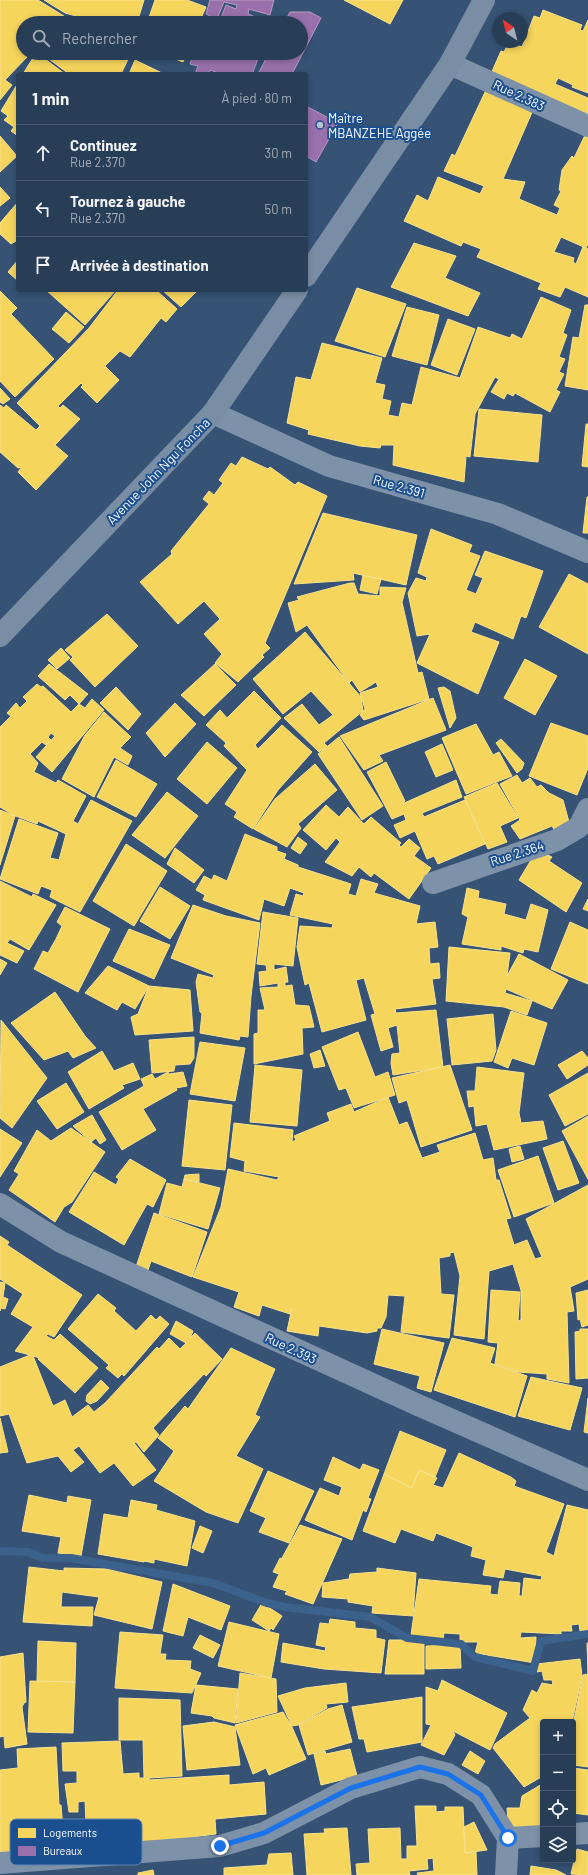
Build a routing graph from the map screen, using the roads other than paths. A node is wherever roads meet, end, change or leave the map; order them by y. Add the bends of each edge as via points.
1 (484, 0) edge
2 (450, 64) junction
3 (588, 126) edge
4 (308, 273) edge
5 (295, 292) edge
6 (213, 413) junction
7 (588, 552) edge
8 (0, 636) edge
9 (588, 809) edge
10 (433, 883) dead end
11 (0, 1204) edge
12 (588, 1480) edge
13 (588, 1833) edge
14 (576, 1834) edge
15 (540, 1836) edge
16 (508, 1838) junction
17 (142, 1852) edge
18 (10, 1862) edge
19 (0, 1863) edge
20 (506, 1875) edge

1 - 2 main road
2 - 3 street, Rue 2.383
2 - 4 main road
5 - 6 main road, Avenue John Ngu Foncha
6 - 7 street, Rue 2.391 via 329,466 498,514
6 - 8 main road, Avenue John Ngu Foncha
9 - 10 street, Rue 2.364 via 579,827 556,840
11 - 12 street, Rue 2.393 via 61,1242
13 - 14 street
15 - 16 street
16 - 17 street via 481,1795 448,1774 420,1767 351,1788 264,1833 220,1846
16 - 20 street
18 - 19 street

